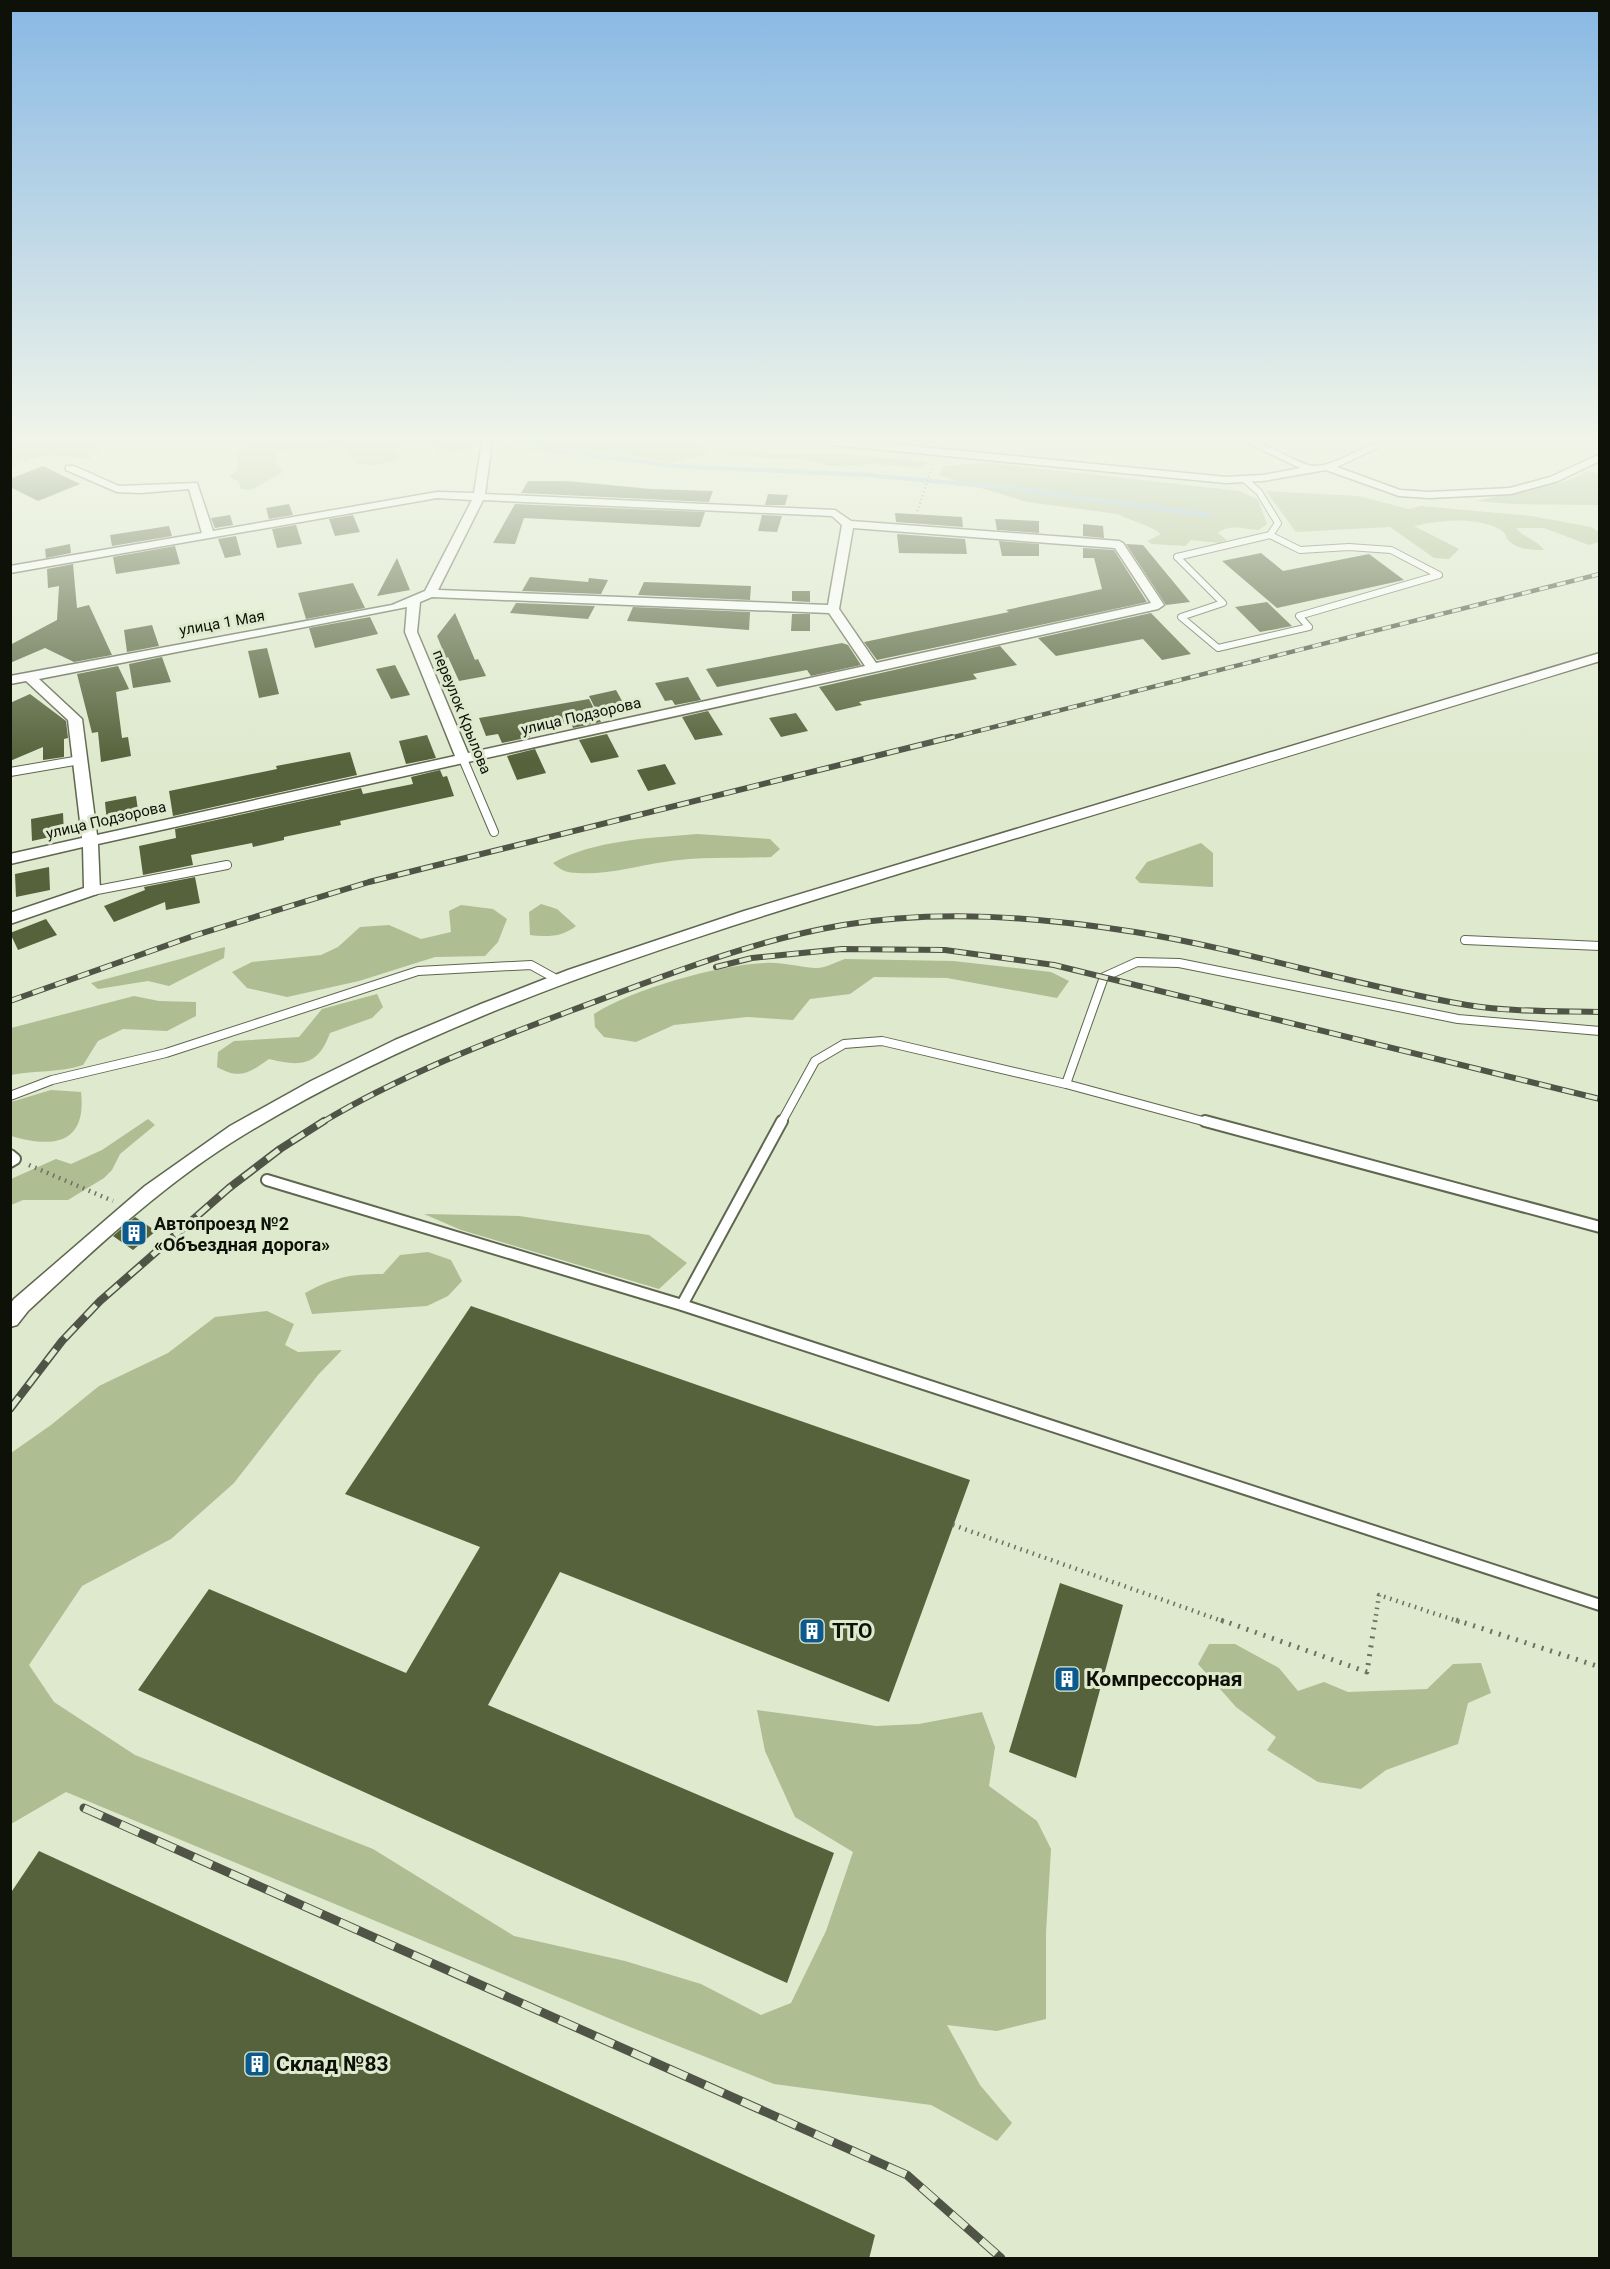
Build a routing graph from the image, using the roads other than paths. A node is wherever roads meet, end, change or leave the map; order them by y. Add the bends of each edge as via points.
1 (139, 548) edge
2 (453, 548) edge
3 (844, 548) edge
4 (1121, 548) edge
5 (1216, 548) edge
6 (1296, 548) edge
7 (10, 570) edge
8 (430, 593) junction
9 (414, 601) junction
10 (832, 609) junction
11 (1599, 657) edge
12 (872, 667) junction
13 (27, 675) junction
14 (10, 680) edge
15 (463, 759) junction
16 (80, 760) junction
17 (10, 772) edge
18 (494, 832) dead end
19 (90, 840) junction
20 (10, 859) edge
21 (226, 865) dead end
22 (92, 891) junction
23 (10, 919) edge
24 (1465, 940) dead end
25 (1599, 946) edge
26 (558, 980) junction
27 (1599, 1031) edge
28 (1066, 1084) junction
29 (10, 1096) edge
30 (267, 1180) dead end
31 (1599, 1227) edge
32 (682, 1305) junction
33 (10, 1319) edge
34 (1599, 1605) edge

1 - 7 street
2 - 8 street
3 - 10 street
4 - 12 street, улица Подзорова via 1158,605
5 - 6 lane via 1177,557 1223,603 1181,616 1218,648 1309,627 1299,616 1439,575 1391,550
8 - 9 street, улица 1 Мая
8 - 10 street, улица 1 Мая
9 - 13 street, улица 1 Мая via 394,608
9 - 15 street, переулок Крылова via 411,632
10 - 12 street
11 - 26 street via 825,891
12 - 15 street, улица Подзорова
13 - 14 street, улица 1 Мая
13 - 16 street via 75,719
15 - 18 lane, переулок Крылова
15 - 19 street, улица Подзорова
16 - 17 lane
16 - 19 street
19 - 20 street, улица Подзорова
19 - 22 street
21 - 22 lane
22 - 23 street
24 - 25 lane
26 - 29 lane via 531,965 418,971 166,1053 52,1080
26 - 33 street via 411,1038 331,1077 232,1133 129,1208
27 - 28 lane via 1458,1019 1179,963 1137,962 1104,977
28 - 31 lane
28 - 32 lane via 882,1041 844,1044 815,1061
30 - 32 lane
32 - 34 lane

